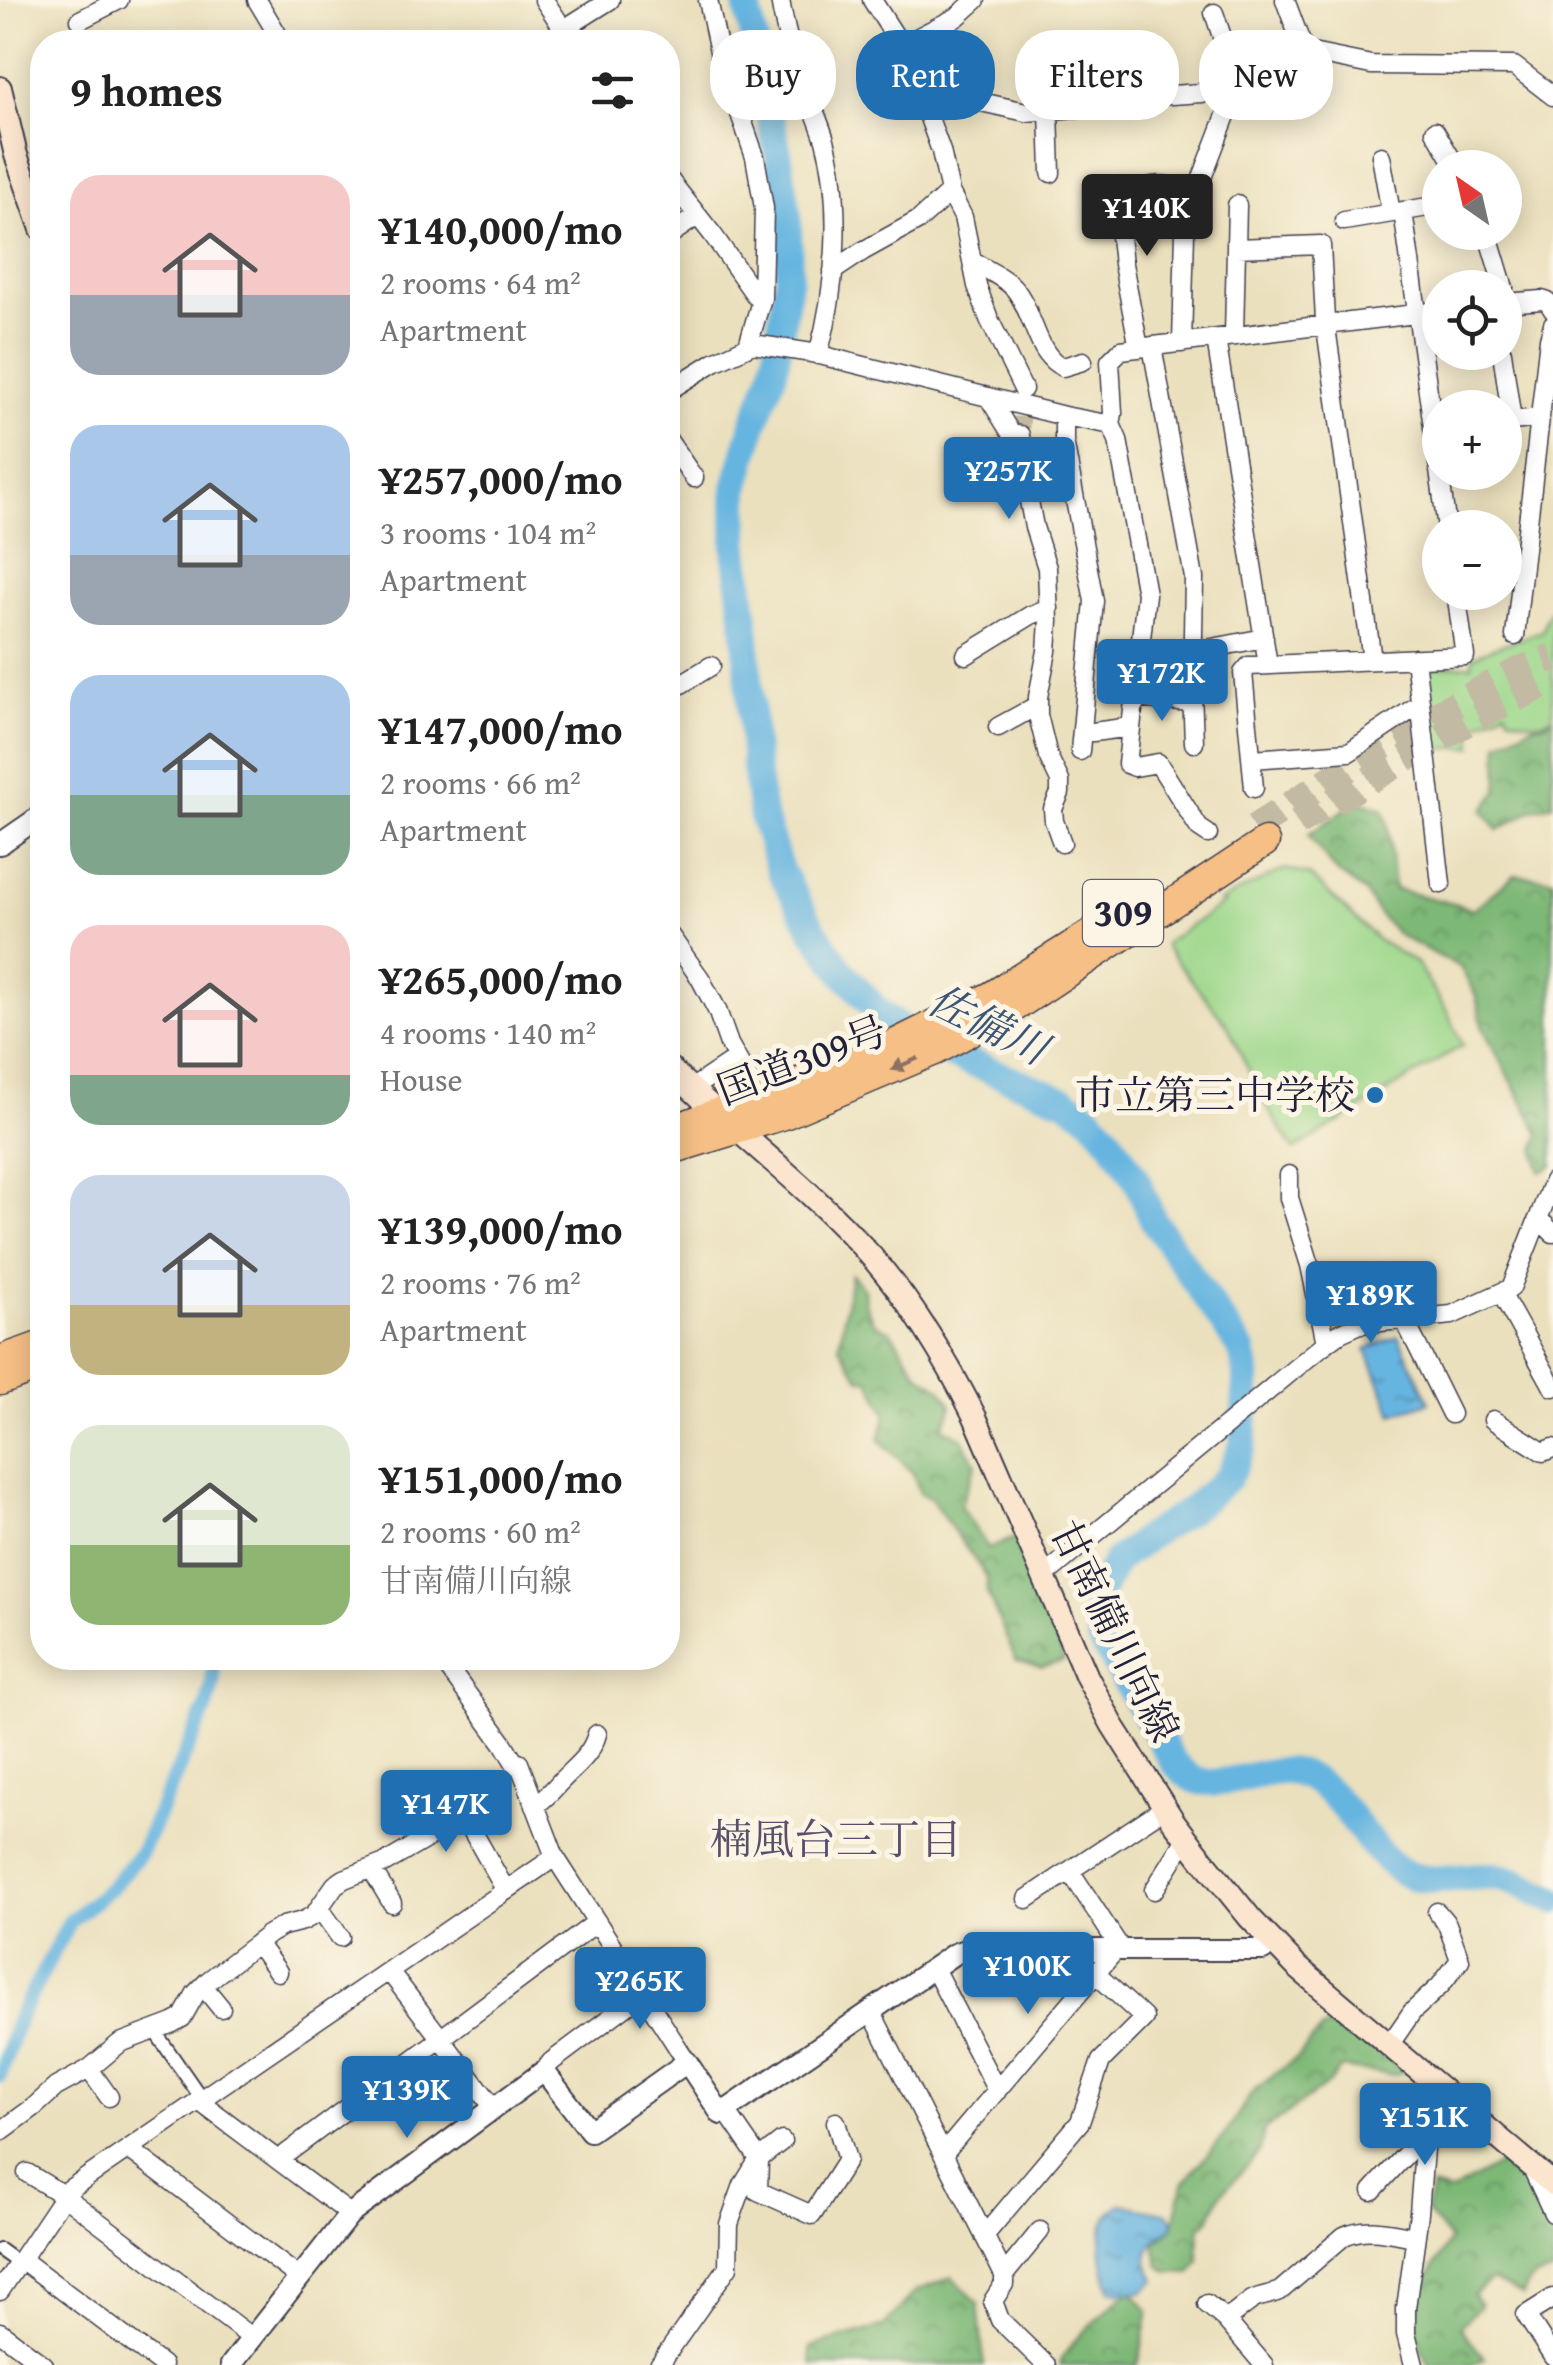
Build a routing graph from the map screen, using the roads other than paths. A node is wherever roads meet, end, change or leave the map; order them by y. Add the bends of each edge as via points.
1 (119, 0) edge
2 (256, 0) edge
3 (544, 0) edge
4 (610, 0) edge
5 (708, 0) edge
6 (780, 0) edge
7 (872, 0) edge
8 (976, 0) edge
9 (1285, 0) edge
10 (1214, 12) dead end
11 (80, 20) dead end
12 (275, 30) edge
13 (564, 30) edge
14 (575, 30) edge
15 (891, 30) edge
16 (931, 30) edge
17 (1221, 30) edge
18 (1296, 30) edge
19 (1333, 57) edge
20 (0, 88) edge
21 (1553, 96) edge
22 (930, 120) edge
23 (1049, 120) edge
24 (1224, 120) edge
25 (1435, 132) dead end
26 (1446, 150) edge
27 (1381, 156) dead end
28 (1052, 172) dead end
29 (30, 192) edge
30 (950, 192) junction
31 (680, 194) edge
32 (1195, 196) junction
33 (1238, 205) dead end
34 (1422, 208) edge
35 (1397, 212) junction
36 (697, 216) junction
37 (1344, 220) dead end
38 (680, 228) edge
39 (1236, 248) junction
40 (972, 261) junction
41 (834, 271) junction
42 (1522, 297) edge
43 (760, 302) junction
44 (1553, 310) edge
45 (1422, 313) edge
46 (1417, 314) junction
47 (1553, 324) edge
48 (1326, 325) junction
49 (1225, 338) junction
50 (1182, 343) junction
51 (750, 344) junction
52 (1145, 347) junction
53 (814, 354) junction
54 (1083, 361) dead end
55 (1505, 370) edge
56 (680, 383) edge
57 (1023, 389) tunnel mouth
58 (989, 398) junction
59 (1064, 416) junction
60 (1540, 418) junction
61 (1110, 422) junction
62 (680, 458) edge
63 (694, 478) dead end
64 (1444, 510) edge
65 (1049, 608) junction
66 (1459, 610) edge
67 (1515, 636) dead end
68 (1264, 638) junction
69 (1192, 652) junction
70 (966, 654) dead end
71 (1415, 658) junction
72 (1372, 660) junction
73 (1268, 665) junction
74 (711, 666) dead end
75 (680, 685) edge
76 (1134, 698) junction
77 (1192, 702) junction
78 (1420, 704) junction
79 (1038, 705) junction
80 (998, 727) dead end
81 (1131, 727) junction
82 (1082, 731) junction
83 (1194, 743) dead end
84 (1080, 751) dead end
85 (1252, 759) junction
86 (1254, 788) dead end
87 (30, 824) edge
88 (1208, 834) dead end
89 (1260, 835) tunnel mouth
90 (1062, 843) dead end
91 (0, 844) edge
92 (1441, 884) dead end
93 (680, 949) edge
94 (736, 1058) junction
95 (848, 1076) junction
96 (680, 1079) edge
97 (690, 1089) junction
98 (756, 1098) junction
99 (727, 1121) junction
100 (680, 1128) edge
101 (680, 1144) edge
102 (1289, 1175) dead end
103 (1553, 1180) edge
104 (1537, 1221) junction
105 (1553, 1233) edge
106 (1501, 1293) junction
107 (1404, 1319) junction
108 (1326, 1343) junction
109 (30, 1349) edge
110 (0, 1360) edge
111 (30, 1370) edge
112 (0, 1381) edge
113 (1553, 1387) edge
114 (1451, 1414) dead end
115 (1493, 1420) dead end
116 (1553, 1448) edge
117 (1044, 1576) junction
118 (450, 1670) edge
119 (597, 1734) dead end
120 (536, 1806) junction
121 (1164, 1808) junction
122 (1186, 1839) junction
123 (555, 1857) junction
124 (372, 1870) junction
125 (1070, 1871) junction
126 (1154, 1890) dead end
127 (506, 1891) junction
128 (1027, 1899) dead end
129 (392, 1903) dead end
130 (317, 1910) junction
131 (1437, 1912) dead end
132 (598, 1922) junction
133 (340, 1937) dead end
134 (1272, 1942) junction
135 (257, 1943) junction
136 (1116, 1950) junction
137 (934, 1968) junction
138 (389, 1970) junction
139 (278, 1972) dead end
140 (1096, 1974) junction
141 (203, 1986) junction
142 (643, 1993) junction
143 (221, 2008) dead end
144 (871, 2011) junction
145 (154, 2030) junction
146 (441, 2038) junction
147 (1390, 2044) junction
148 (687, 2062) junction
149 (89, 2068) junction
150 (544, 2071) junction
151 (996, 2091) junction
152 (1437, 2091) junction
153 (109, 2097) dead end
154 (200, 2100) junction
155 (35, 2106) junction
156 (494, 2108) junction
157 (726, 2111) junction
158 (47, 2122) dead end
159 (836, 2122) dead end
160 (0, 2132) edge
161 (782, 2140) dead end
162 (129, 2148) junction
163 (944, 2154) junction
164 (758, 2159) junction
165 (278, 2160) junction
166 (1530, 2165) junction
167 (27, 2173) dead end
168 (1553, 2184) edge
169 (1372, 2191) dead end
170 (63, 2195) junction
171 (1553, 2213) edge
172 (350, 2214) junction
173 (1040, 2231) dead end
174 (984, 2236) junction
175 (1415, 2237) junction
176 (0, 2250) edge
177 (20, 2261) junction
178 (1004, 2275) junction
179 (300, 2278) junction
180 (0, 2291) edge
181 (1553, 2298) edge
182 (1207, 2304) dead end
183 (1224, 2320) junction
184 (0, 2332) edge
185 (252, 2338) junction
186 (1553, 2357) edge
187 (44, 2365) edge
188 (162, 2365) edge
189 (232, 2365) edge
190 (658, 2365) edge
191 (1046, 2365) edge
192 (1264, 2365) edge
193 (1414, 2365) edge

1 - 11 street
2 - 12 street
3 - 13 street
4 - 14 street
5 - 43 street via 761,184
6 - 41 street via 831,168
7 - 15 street
8 - 16 street
9 - 18 street
10 - 17 street
19 - 21 street via 1371,66 1514,66
20 - 29 main road
22 - 30 street
23 - 28 street
24 - 32 street
25 - 26 street
27 - 35 street
30 - 40 street
30 - 41 street via 919,220
31 - 36 street
32 - 50 street via 1185,232
32 - 52 street via 1146,186 1118,218
33 - 39 street
34 - 35 street
35 - 37 street
35 - 46 street
36 - 38 street
36 - 43 street
39 - 48 street via 1321,245
39 - 49 street
40 - 54 street via 1011,285 1050,359 1063,367
40 - 57 street via 989,319
41 - 53 street
42 - 44 street via 1548,302
43 - 51 street
45 - 46 street
46 - 48 street
46 - 64 street
47 - 60 street
48 - 49 street
48 - 72 street
49 - 50 street
49 - 68 street
50 - 52 street
51 - 53 street
51 - 56 street
52 - 61 street via 1120,350 1110,361
52 - 69 street via 1194,578
53 - 58 street
55 - 60 street via 1512,420
58 - 59 street
58 - 65 street via 1012,435 1020,436
59 - 61 street
59 - 82 street via 1094,601
60 - 67 street
61 - 76 street via 1146,594
62 - 63 street
65 - 70 street
65 - 79 street
66 - 71 street via 1465,656
68 - 69 street
68 - 73 street
69 - 77 street
71 - 72 street
71 - 78 street
72 - 73 street
73 - 85 street via 1243,673
74 - 75 street
76 - 77 street
76 - 81 street
77 - 83 street
78 - 85 street via 1348,752
78 - 92 street
79 - 80 street
79 - 90 street via 1060,781 1053,809
81 - 82 street
81 - 88 street via 1127,764 1158,763
82 - 84 street
85 - 86 street
87 - 91 street
89 - 95 highway, 国道309号 / 309 via 938,1050
93 - 94 street via 717,1010
94 - 97 street
94 - 98 street
95 - 98 highway, 国道309号 / 309
95 - 99 highway, 国道309号 / 309 via 784,1115
96 - 97 main road, 甘南備川向線
97 - 99 main road, 甘南備川向線
98 - 99 highway, 国道309号 / 309
99 - 100 highway, 国道309号 / 309
99 - 101 highway, 国道309号 / 309
99 - 117 main road, 甘南備川向線 via 834,1217 892,1281 976,1416
102 - 108 street
103 - 104 street
104 - 105 street
104 - 106 street via 1511,1288
106 - 107 street via 1452,1316
106 - 113 street
107 - 108 street via 1360,1324
107 - 114 street
108 - 117 street
109 - 110 highway
111 - 112 highway
115 - 116 street via 1543,1452
117 - 121 main road, 甘南備川向線 via 1099,1701
118 - 120 street via 519,1763
119 - 120 street via 579,1764
120 - 123 street
121 - 122 main road, 甘南備川向線
121 - 125 street
122 - 126 street
122 - 134 main road, 甘南備川向線
123 - 127 street
123 - 132 street
124 - 127 street via 454,1820 470,1825
124 - 129 street
124 - 130 street via 335,1885
125 - 128 street
125 - 136 street
127 - 138 street
130 - 133 street
130 - 135 street
131 - 147 street via 1460,1960
132 - 142 street
132 - 146 street
134 - 136 street via 1262,1950
134 - 147 main road, 甘南備川向線
135 - 139 street
135 - 141 street
136 - 137 street via 965,1950
136 - 140 street
137 - 144 street
137 - 151 street
138 - 146 street
138 - 154 street
140 - 151 street
140 - 174 street via 1144,2018 1101,2061 1080,2122
141 - 143 street
141 - 145 street via 182,2018
142 - 148 street
142 - 150 street
144 - 157 street
144 - 163 street
145 - 149 street via 120,2042
145 - 154 street
146 - 156 street
146 - 165 street
147 - 152 main road, 甘南備川向線
148 - 150 street via 590,2131
148 - 157 street via 721,2114
149 - 153 street
149 - 155 street
150 - 156 street
151 - 163 street
152 - 166 main road, 甘南備川向線
152 - 169 street via 1420,2103 1409,2151
152 - 175 street via 1426,2123
154 - 162 street
154 - 165 street
155 - 158 street
155 - 160 street
156 - 172 street
157 - 164 street
159 - 164 street via 847,2160 812,2215 758,2191
161 - 164 street
162 - 170 street
162 - 179 street
163 - 174 street
164 - 190 street via 732,2211 728,2267
165 - 172 street
166 - 168 main road, 甘南備川向線
166 - 171 street
167 - 170 street
170 - 177 street
170 - 185 street
172 - 179 street
173 - 178 street
174 - 178 street
175 - 183 street via 1352,2232 1280,2291 1257,2296
175 - 193 street via 1405,2323
176 - 177 street
177 - 180 street
177 - 188 street
178 - 191 street via 994,2301 1000,2320
179 - 185 street
181 - 186 street via 1526,2315
182 - 183 street
183 - 192 street
184 - 187 street
185 - 189 street

